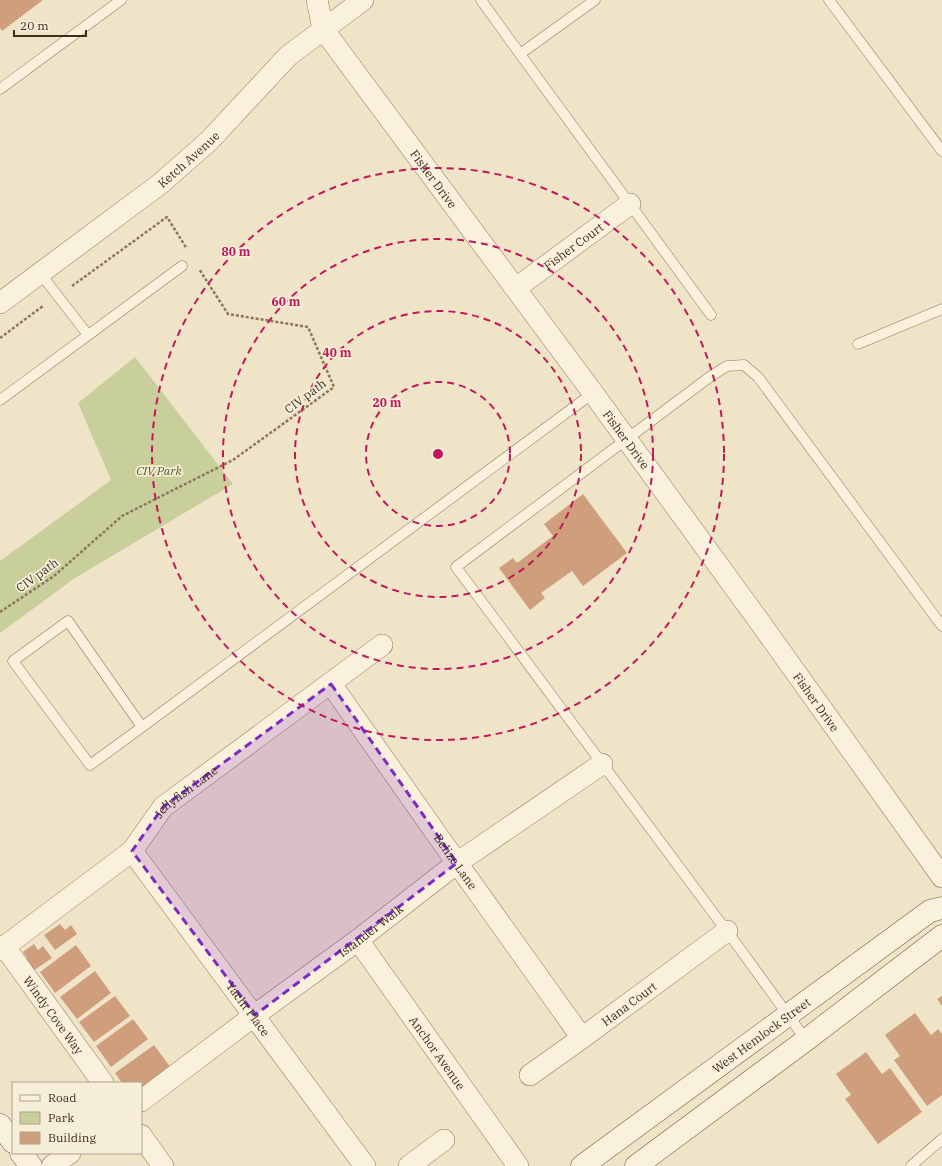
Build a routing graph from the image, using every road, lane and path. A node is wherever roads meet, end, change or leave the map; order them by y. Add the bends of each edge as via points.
1 (121, 0) edge
2 (317, 0) edge
3 (363, 0) edge
4 (481, 0) edge
5 (595, 0) edge
6 (830, 0) edge
7 (323, 29) junction
8 (520, 54) junction
9 (0, 90) edge
10 (942, 151) edge
11 (630, 204) junction
12 (187, 250) dead end
13 (195, 263) dead end
14 (182, 266) dead end
15 (40, 273) junction
16 (516, 288) junction
17 (58, 296) junction
18 (0, 303) edge
19 (942, 309) edge
20 (711, 315) dead end
21 (88, 335) junction
22 (0, 338) edge
23 (858, 344) dead end
24 (593, 393) junction
25 (0, 400) edge
26 (627, 439) junction
27 (0, 612) edge
28 (942, 626) edge
29 (382, 645) dead end
30 (331, 684) junction
31 (142, 726) junction
32 (602, 764) junction
33 (132, 851) junction
34 (456, 863) junction
35 (942, 877) edge
36 (942, 908) edge
37 (727, 931) junction
38 (942, 936) edge
39 (358, 940) junction
40 (2, 948) edge
41 (254, 1015) junction
42 (788, 1016) junction
43 (582, 1038) junction
44 (806, 1040) junction
45 (530, 1075) dead end
46 (102, 1082) edge
47 (142, 1100) edge
48 (0, 1124) edge
49 (142, 1136) edge
50 (942, 1139) edge
51 (444, 1140) dead end
52 (12, 1141) edge
53 (22, 1154) edge
54 (69, 1154) edge
55 (31, 1166) edge
56 (52, 1166) edge
57 (164, 1166) edge
58 (365, 1166) edge
59 (409, 1166) edge
60 (518, 1166) edge
61 (582, 1166) edge
62 (636, 1166) edge
63 (911, 1166) edge

1 - 9 lane
2 - 7 street, Fisher Drive
3 - 7 street, Ketch Avenue
4 - 8 lane
5 - 8 lane
6 - 10 lane
7 - 15 street, Ketch Avenue via 288,56 209,141 160,184
7 - 16 street, Fisher Drive
8 - 11 lane
11 - 16 street, Fisher Court
11 - 20 lane
12 - 17 path via 167,217
13 - 27 path, CIV path via 228,314 308,327 334,387 233,460 122,516 54,576
14 - 21 lane
15 - 17 lane
15 - 18 street, Ketch Avenue
16 - 24 street, Fisher Drive
17 - 21 lane
17 - 22 path
19 - 23 lane
21 - 25 lane
24 - 26 street, Fisher Drive
24 - 31 lane
26 - 28 lane via 727,366 744,365 758,377
26 - 32 lane via 456,567
26 - 35 street, Fisher Drive
29 - 30 street, Jellyfish Lane
30 - 33 street, Jellyfish Lane via 163,807
30 - 34 street, Belize Lane
31 - 31 lane via 90,766 13,661 68,621
32 - 34 street, Islander Walk
32 - 37 lane
33 - 40 street, Jellyfish Lane
33 - 41 street, Yacht Place
34 - 39 street, Islander Walk
34 - 43 street, Belize Lane
36 - 42 street, West Hemlock Street via 930,911
37 - 42 lane
37 - 43 street, Hana Court
38 - 44 street
39 - 41 street, Islander Walk
39 - 60 street, Anchor Avenue
40 - 46 street, Windy Cove Way
41 - 47 street, Islander Walk
41 - 58 street, Yacht Place
42 - 44 lane
42 - 61 street, West Hemlock Street
43 - 45 street, Hana Court
44 - 62 street
48 - 52 street
49 - 57 street
50 - 63 lane
51 - 59 street
53 - 55 street
54 - 56 street

